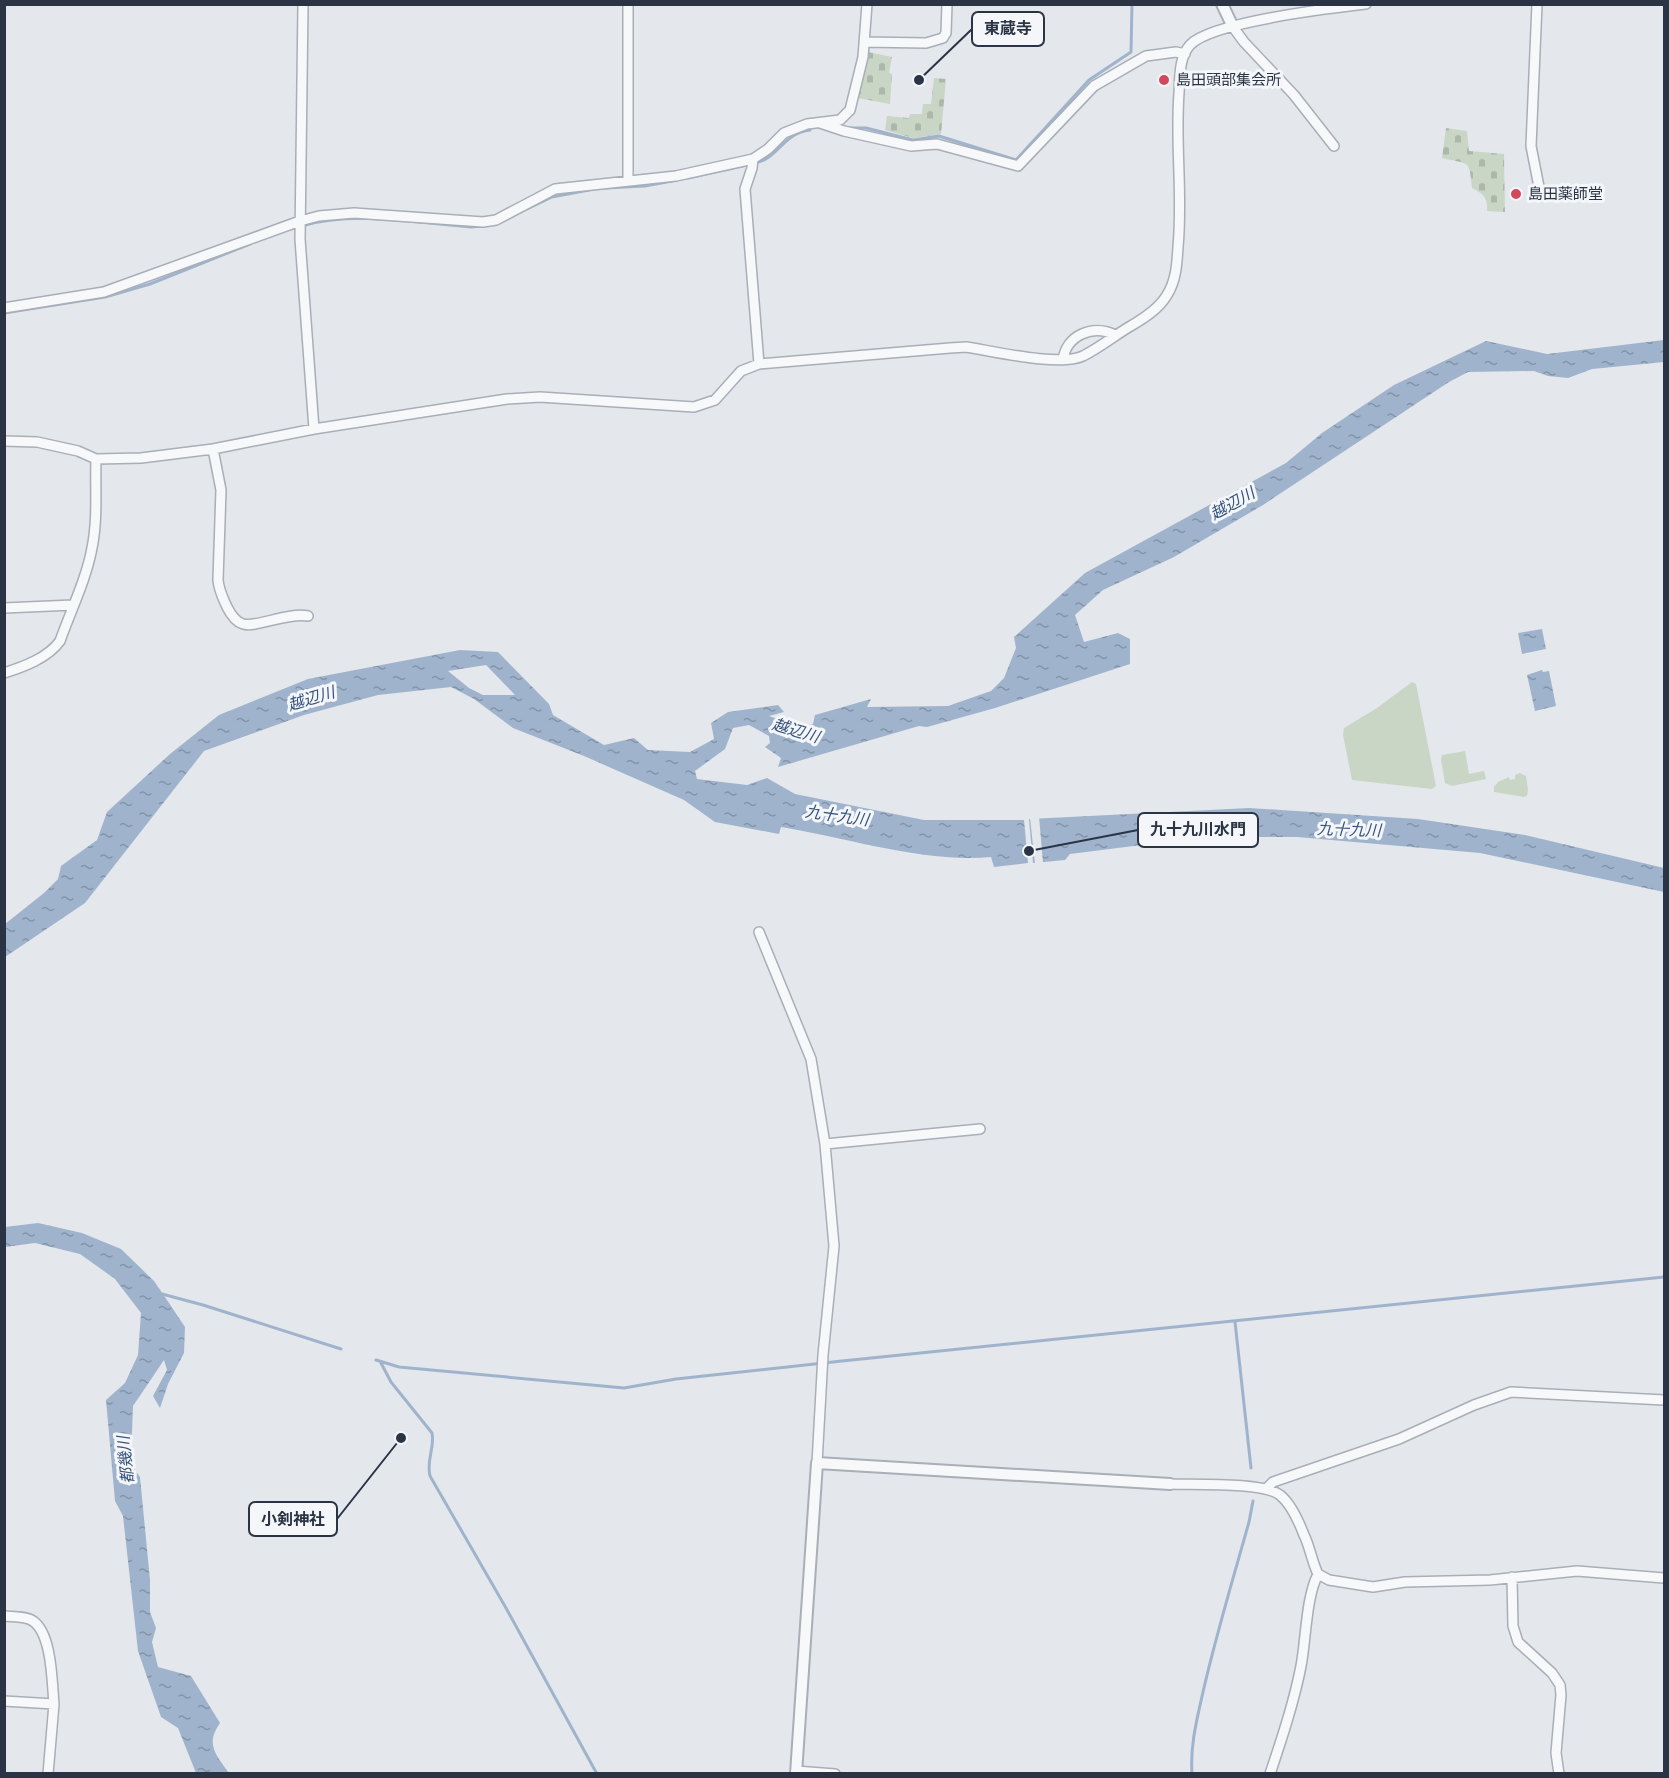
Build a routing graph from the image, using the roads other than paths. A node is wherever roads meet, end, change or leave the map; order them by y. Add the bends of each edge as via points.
1 (303, 4) edge
2 (628, 4) edge
3 (867, 4) edge
4 (947, 4) edge
5 (1222, 4) edge
6 (1366, 4) edge
7 (1537, 4) edge
8 (1233, 27) junction
9 (864, 42) junction
10 (1185, 54) junction
11 (820, 123) junction
12 (1334, 146) dead end
13 (753, 159) junction
14 (628, 181) junction
15 (1541, 197) dead end
16 (300, 224) junction
17 (4, 308) edge
18 (1115, 335) junction
19 (1063, 360) junction
20 (759, 364) junction
21 (314, 429) junction
22 (4, 441) edge
23 (213, 449) junction
24 (96, 459) junction
25 (73, 605) junction
26 (4, 608) edge
27 (308, 616) dead end
28 (4, 673) edge
29 (759, 932) dead end
30 (980, 1129) dead end
31 (825, 1144) junction
32 (1665, 1400) edge
33 (817, 1462) junction
34 (1170, 1484) joint
35 (1267, 1488) junction
36 (1318, 1574) junction
37 (1512, 1577) junction
38 (1665, 1578) edge
39 (4, 1616) edge
40 (4, 1701) edge
41 (54, 1704) junction
42 (796, 1772) edge
43 (48, 1773) edge
44 (836, 1773) edge
45 (1270, 1773) edge
46 (1559, 1773) edge

1 - 16 street
2 - 14 street
3 - 9 street
4 - 9 street via 943,38 926,43
5 - 8 street
6 - 8 street via 1310,10
7 - 15 street via 1531,146
8 - 10 street via 1199,38
8 - 12 street
9 - 11 street via 850,110 840,120
10 - 11 street via 1146,56 1094,86 1018,166 937,144 911,146
10 - 18 street via 1176,122 1181,212 1176,270 1166,298
11 - 13 street via 784,133
13 - 14 street via 676,177
13 - 20 street via 745,189
14 - 16 street via 555,189 496,220 483,222 354,213 319,216
16 - 17 street via 104,292
16 - 21 street
18 - 19 street via 1082,356
18 - 19 street via 1096,331 1075,336 1065,348
19 - 20 street via 966,347
20 - 21 street via 741,371 715,400 694,408 540,397
21 - 23 street
22 - 24 street via 37,442
23 - 24 street
23 - 27 street via 221,490 218,580 230,612 246,625 279,617
24 - 25 street via 92,549
25 - 26 street
25 - 28 street via 56,648
29 - 31 street via 811,1059
30 - 31 street
31 - 33 street via 834,1246
32 - 35 street via 1511,1392 1399,1439 1273,1482
33 - 34 street
33 - 42 street
34 - 35 street
35 - 36 street via 1289,1506
36 - 37 street via 1329,1580 1374,1587
36 - 45 street via 1301,1666
37 - 38 street via 1577,1571
37 - 46 street via 1512,1626 1518,1642 1560,1685 1556,1753
39 - 41 street via 31,1619 39,1628 48,1651
40 - 41 street
41 - 43 street
42 - 44 street

